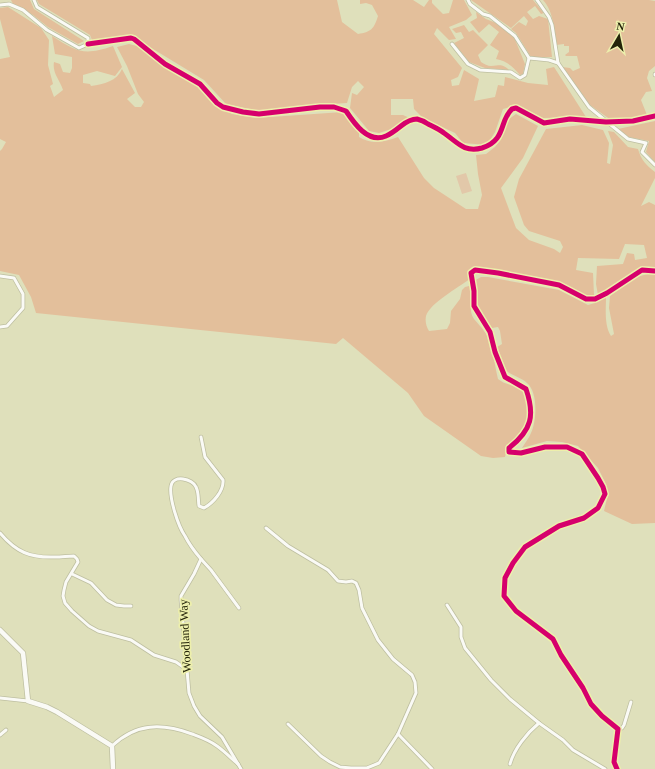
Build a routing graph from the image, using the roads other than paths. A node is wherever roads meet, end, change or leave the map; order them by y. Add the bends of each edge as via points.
1 (34, 0) edge
2 (468, 0) edge
3 (537, 0) edge
4 (0, 5) edge
5 (88, 44) junction
6 (452, 44) dead end
7 (529, 58) junction
8 (558, 63) junction
9 (655, 116) edge
10 (606, 122) junction
11 (655, 165) edge
12 (655, 271) edge
13 (0, 276) edge
14 (0, 327) edge
15 (201, 437) dead end
16 (266, 528) dead end
17 (0, 533) edge
18 (201, 560) junction
19 (72, 574) junction
20 (447, 605) dead end
21 (131, 606) dead end
22 (238, 608) dead end
23 (0, 630) edge
24 (186, 669) junction
25 (0, 698) edge
26 (28, 701) junction
27 (631, 702) dead end
28 (539, 723) junction
29 (288, 724) dead end
30 (618, 729) junction
31 (6, 730) dead end
32 (398, 734) junction
33 (0, 735) edge
34 (112, 746) junction
35 (510, 764) dead end
36 (240, 767) edge
37 (113, 769) edge
38 (432, 769) edge
39 (605, 769) edge
40 (617, 769) edge

1 - 5 street via 37,7 88,38
2 - 7 street via 515,36
3 - 8 street via 552,25
4 - 5 street via 9,4 23,10 47,30 79,48
5 - 10 street via 131,38 165,64 200,84 220,106 259,114 342,108 364,133 375,137 385,137 406,122 418,119 444,133 458,145 476,149 494,141 501,133 509,111 516,108 544,123 570,119
6 - 7 street via 468,64 480,70 511,72 520,78 525,75
7 - 8 street
8 - 10 street via 589,107
9 - 10 street via 633,121
10 - 11 street via 628,139 646,143 642,152
12 - 30 street via 642,270 607,294 594,299 586,299 559,285 498,273 475,270 471,273 474,306 490,332 505,376 526,389 531,403 528,425 521,439 509,448 509,452 521,453 545,446 568,447 582,454 605,494 598,508 584,518 559,526 525,547 505,578 504,596 516,611 553,639 591,704
13 - 14 street via 14,278 23,294 23,308 7,326
15 - 18 street via 205,457 222,478 222,488 204,508 199,506 197,488 192,483 178,479 171,486 174,509 184,536
16 - 32 street via 288,546 328,570 338,580 356,583 362,608 378,640 412,675 415,682 416,693
17 - 19 street via 21,552 42,557 74,556 78,562
18 - 22 street
18 - 24 street, Woodland Way via 181,596
19 - 21 street via 91,583 107,600 120,606
19 - 24 street via 66,582 63,596 65,603 88,626 131,640 154,655 176,662
20 - 28 street via 461,627 465,648 510,699
23 - 26 main road via 24,655
24 - 36 street, Woodland Way via 189,693 194,706 200,716 222,737
25 - 26 street
26 - 34 main road via 57,712
27 - 30 street via 624,725
28 - 35 street via 531,730
28 - 39 street via 573,750
29 - 32 street via 321,756 340,767 351,768 367,768 379,763
30 - 40 street via 614,762
31 - 33 street
32 - 38 street
34 - 36 street via 125,735 150,726 163,726 205,739 216,745
34 - 37 main road

